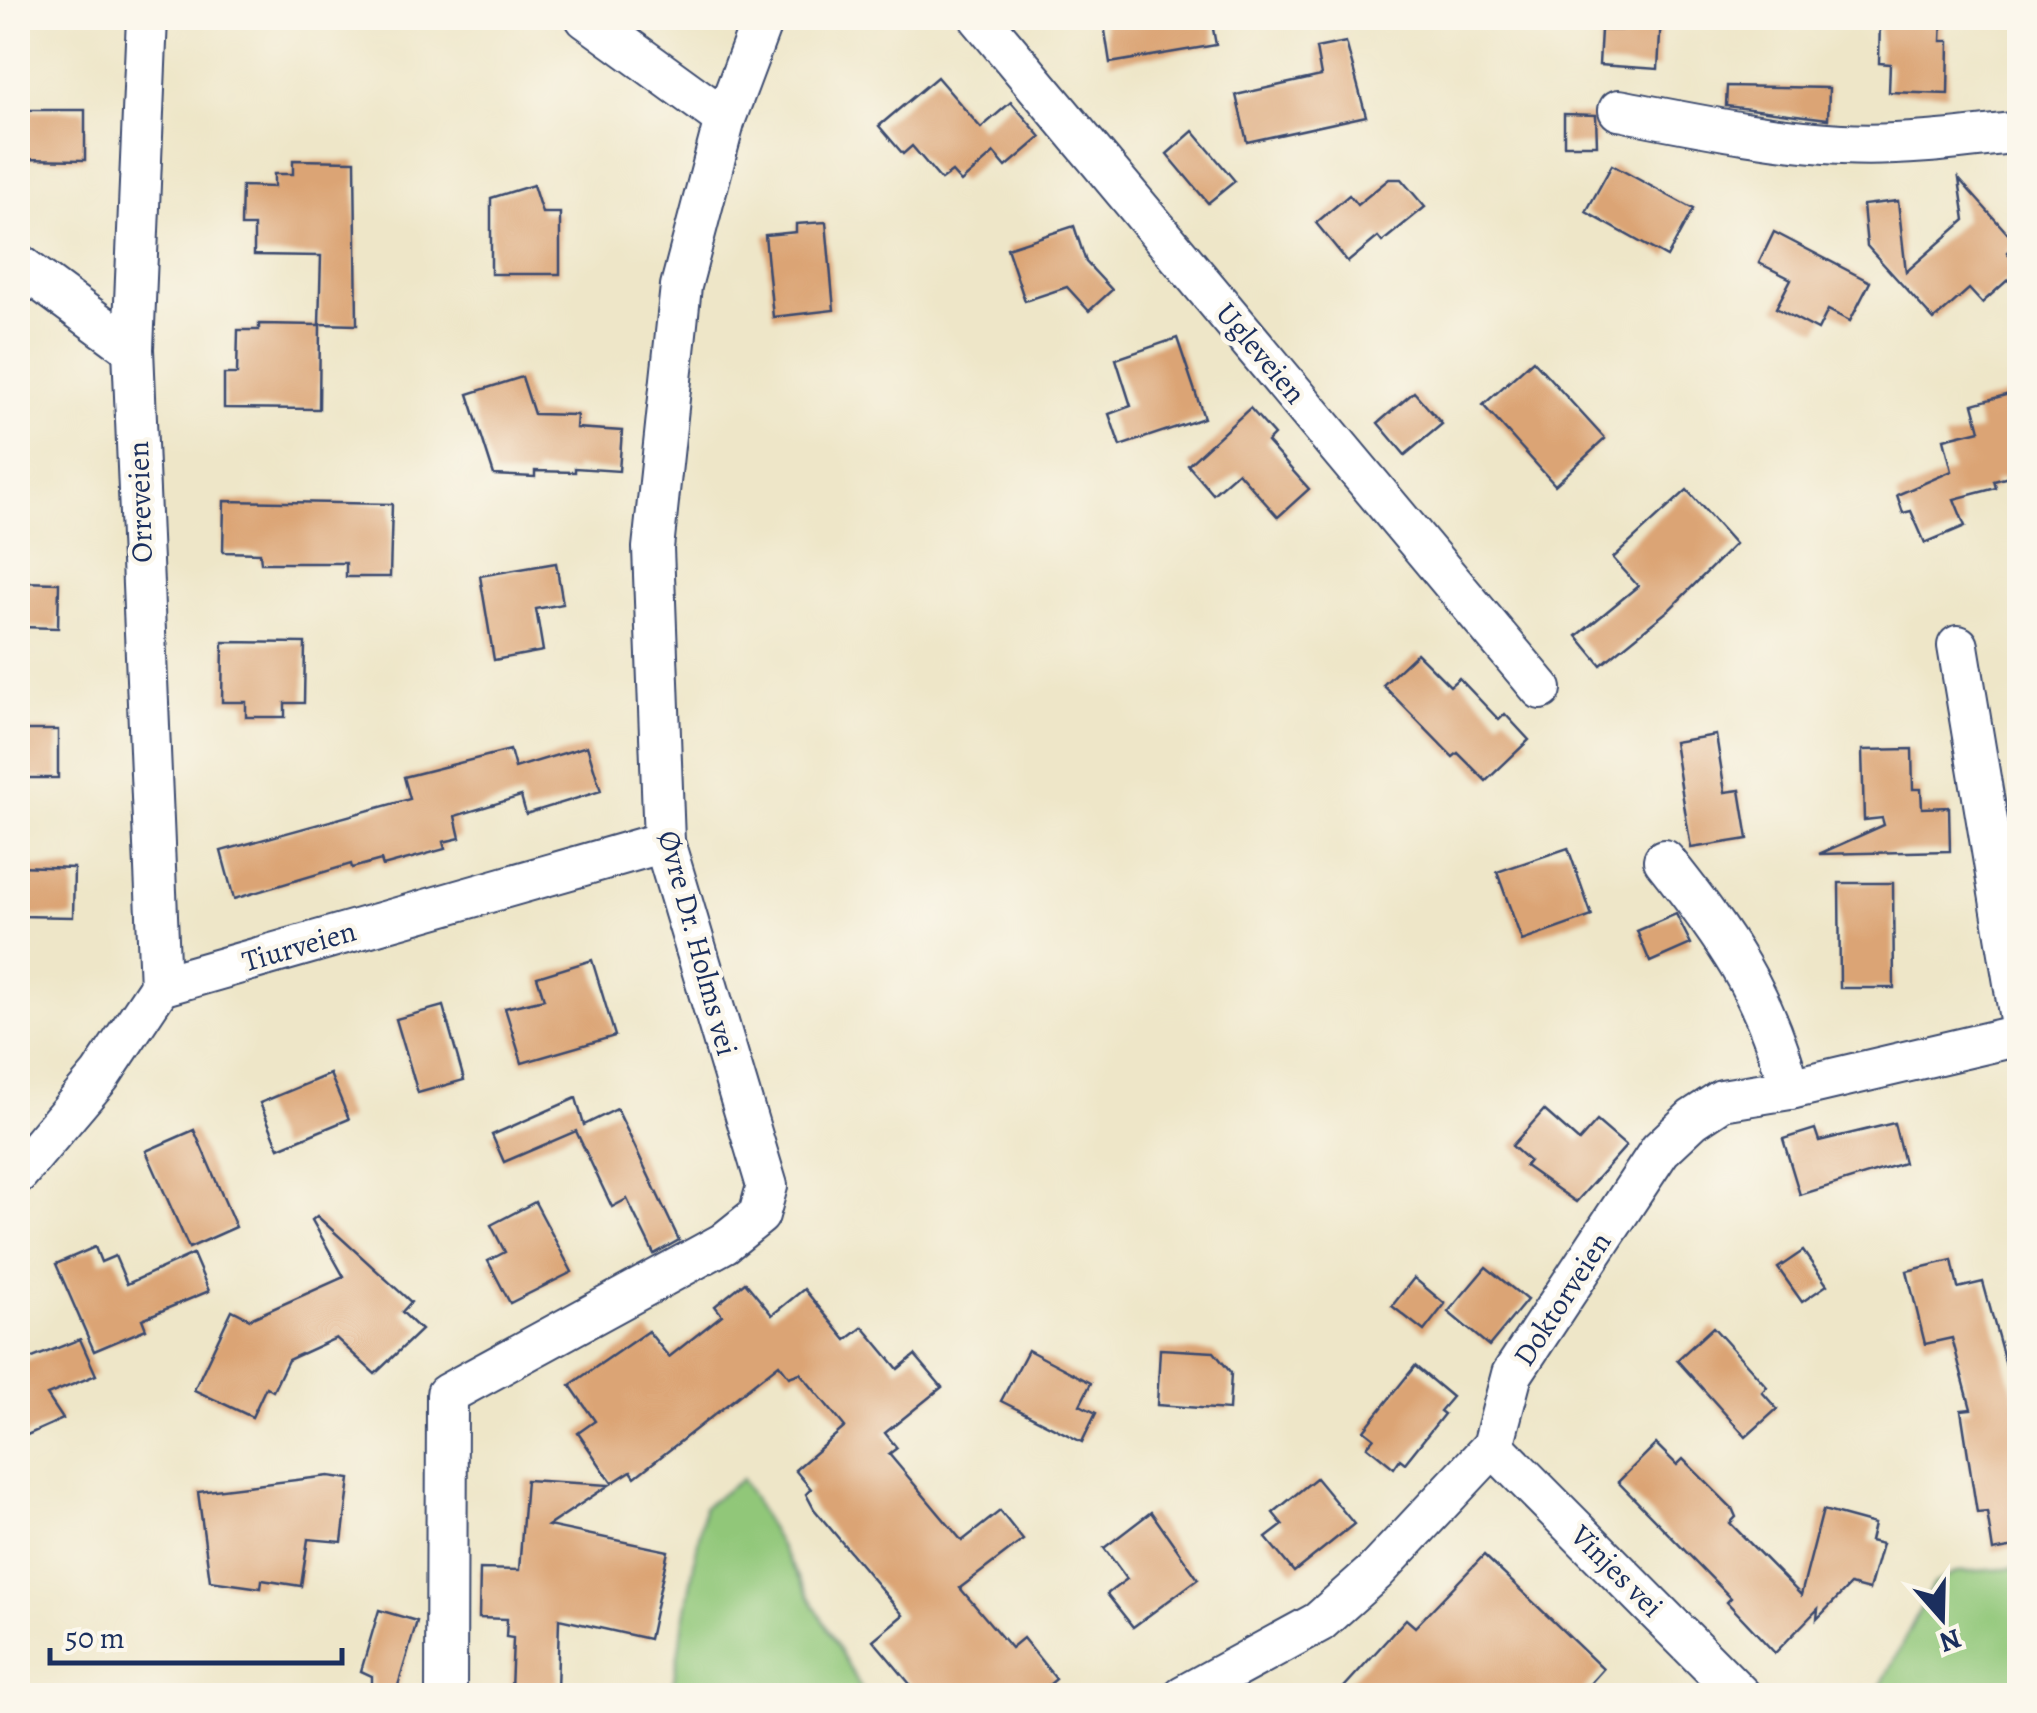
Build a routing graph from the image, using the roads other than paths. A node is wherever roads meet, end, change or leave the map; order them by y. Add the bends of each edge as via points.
1 (147, 18) edge
2 (586, 18) edge
3 (763, 18) edge
4 (997, 24) edge
5 (1619, 110) dead end
6 (725, 119) junction
7 (2020, 132) edge
8 (18, 264) edge
9 (133, 349) junction
10 (1958, 646) dead end
11 (1541, 689) dead end
12 (664, 842) junction
13 (1664, 860) dead end
14 (160, 986) junction
15 (2020, 1020) edge
16 (2020, 1035) edge
17 (1790, 1090) junction
18 (18, 1173) edge
19 (1493, 1446) junction
20 (446, 1696) edge
21 (1184, 1696) edge
22 (1741, 1696) edge

1 - 9 street, Orreveien
2 - 6 street
3 - 6 street, Øvre Dr. Holms vei
4 - 11 street, Ugleveien
5 - 7 street via 1844,144
6 - 12 street, Øvre Dr. Holms vei via 681,286 653,548
8 - 9 street
9 - 14 street, Orreveien
10 - 15 street
12 - 14 street, Tiurveien
12 - 20 street, Øvre Dr. Holms vei via 767,1186 759,1215 724,1243 447,1394
13 - 17 street via 1743,966
14 - 18 street via 100,1076
16 - 17 street, Doktorveien
17 - 19 street, Doktorveien via 1722,1100 1660,1150 1512,1374
19 - 21 street, Doktorveien via 1319,1622
19 - 22 street, Vinjes vei

